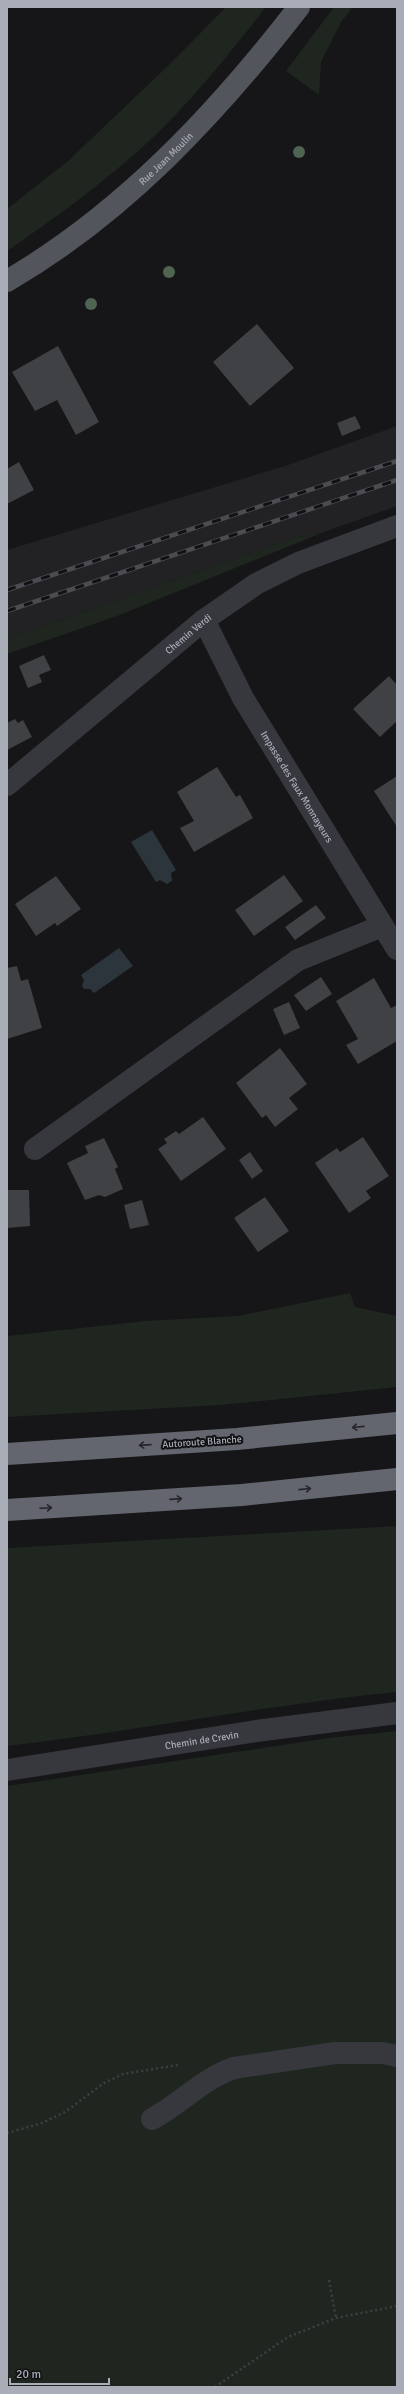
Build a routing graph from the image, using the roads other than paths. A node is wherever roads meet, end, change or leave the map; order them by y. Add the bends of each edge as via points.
1 (299, 7) edge
2 (7, 281) edge
3 (397, 526) edge
4 (204, 620) junction
5 (7, 785) edge
6 (382, 926) junction
7 (397, 949) edge
8 (35, 1149) dead end
9 (397, 1423) edge
10 (7, 1454) edge
11 (397, 1479) edge
12 (7, 1510) edge
13 (397, 1713) edge
14 (7, 1770) edge
15 (397, 2056) edge
16 (152, 2119) dead end

1 - 2 main road, Rue Jean Moulin via 206,118 156,169 67,242
3 - 4 street, Chemin Verdi via 298,563 256,584
4 - 5 street, Chemin Verdi
4 - 6 street, Impasse des Faux Monnayeurs via 243,698
6 - 7 street, Impasse des Faux Monnayeurs
6 - 8 street via 298,960
9 -> 10 highway, Autoroute Blanche via 237,1439
12 -> 11 highway via 242,1495
13 - 14 street, Chemin de Crevin via 256,1731
15 - 16 street via 383,2053 334,2053 234,2068 223,2071 169,2110

